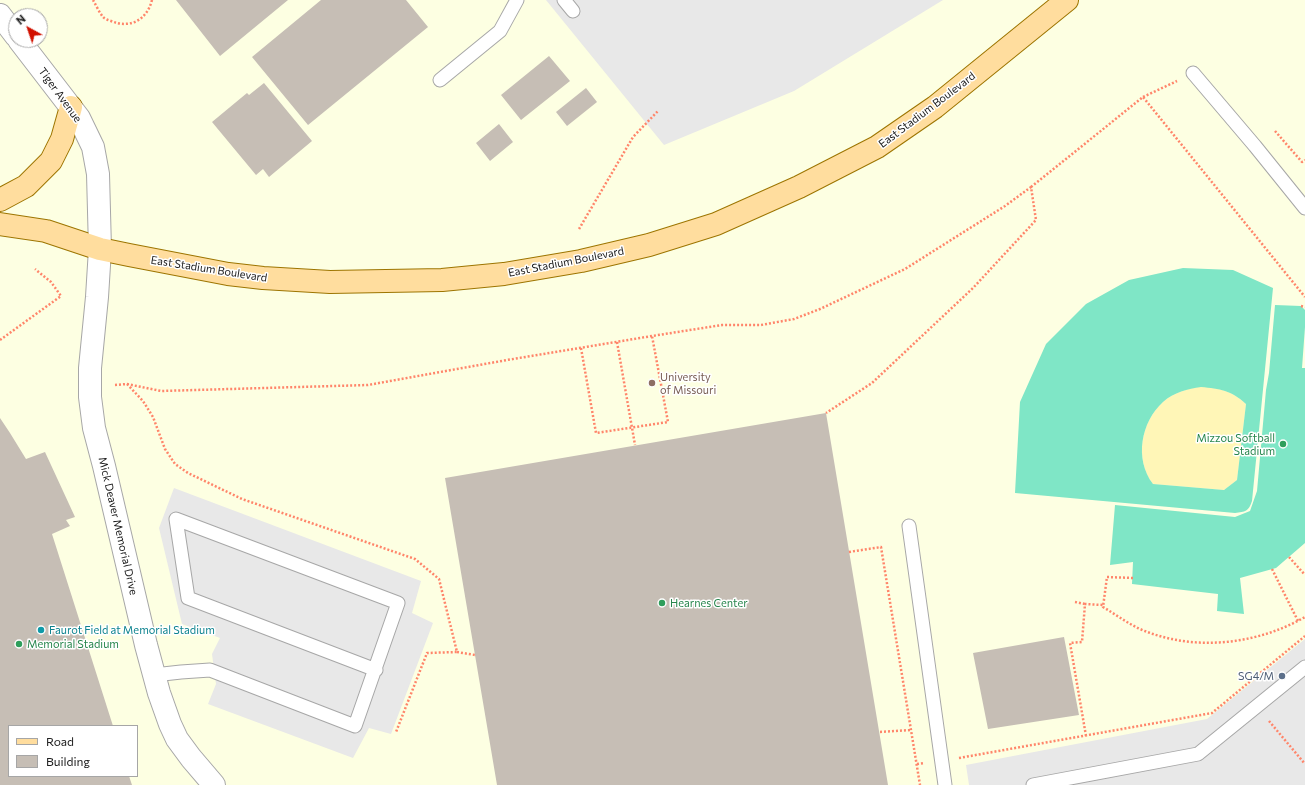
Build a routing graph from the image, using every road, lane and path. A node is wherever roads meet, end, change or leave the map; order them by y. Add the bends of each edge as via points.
1 (93, 0) edge
2 (152, 0) edge
3 (517, 0) edge
4 (564, 0) edge
5 (1067, 0) edge
6 (573, 11) dead end
7 (0, 15) edge
8 (8, 26) edge
9 (25, 48) edge
10 (1193, 73) joint
11 (440, 80) dead end
12 (1143, 97) junction
13 (71, 107) junction
14 (658, 111) dead end
15 (1275, 131) dead end
16 (1305, 160) edge
17 (1031, 187) junction
18 (0, 200) edge
19 (1305, 208) edge
20 (0, 224) edge
21 (579, 229) dead end
22 (100, 249) junction
23 (36, 269) dead end
24 (1305, 297) edge
25 (652, 336) junction
26 (0, 340) edge
27 (617, 342) junction
28 (581, 348) junction
29 (127, 384) junction
30 (115, 385) dead end
31 (826, 412) dead end
32 (632, 428) junction
33 (635, 445) dead end
34 (909, 526) dead end
35 (849, 552) dead end
36 (1289, 557) dead end
37 (1272, 569) dead end
38 (1305, 576) edge
39 (1133, 578) dead end
40 (1075, 602) dead end
41 (1085, 604) junction
42 (1103, 605) junction
43 (1305, 617) edge
44 (1298, 621) junction
45 (1305, 636) edge
46 (457, 652) junction
47 (475, 655) dead end
48 (1305, 667) edge
49 (376, 670) junction
50 (154, 676) junction
51 (1257, 706) junction
52 (911, 730) junction
53 (396, 732) dead end
54 (880, 732) dead end
55 (1086, 736) junction
56 (942, 761) junction
57 (917, 764) junction
58 (1305, 764) edge
59 (214, 785) edge
60 (920, 785) edge
61 (945, 785) edge
62 (1033, 785) edge

1 - 2 path via 103,18 115,23 131,24 143,17
3 - 11 lane via 500,31
4 - 6 lane
5 - 22 main road, East Stadium Boulevard via 935,107 878,147 799,188 716,224 650,245 581,261 504,274 442,280 330,282 228,274
7 - 8 street
9 - 13 street, Tiger Avenue
10 - 12 path
10 - 19 lane
12 - 17 path
12 - 24 path
13 - 18 main road via 62,139 51,161 26,186
13 - 22 street, Tiger Avenue via 93,147 98,174
14 - 21 path via 633,137
15 - 16 path via 1302,162
17 - 25 path via 905,269 794,320 761,325 722,325
17 - 31 path via 1036,220 973,288 872,383
20 - 22 main road, East Stadium Boulevard via 46,231
22 - 50 street, Mick Deaver Memorial Drive via 90,368 90,398 94,428
23 - 26 path via 51,282 61,296
25 - 27 path
25 - 32 path via 668,422
27 - 28 path
27 - 32 path
28 - 29 path via 368,385 161,391
28 - 32 path via 596,433
29 - 30 path
29 - 46 path via 143,401 153,417 171,459 188,473 242,499 415,559 439,579
32 - 33 path
34 - 56 lane
35 - 52 path via 881,547
36 - 38 path
37 - 44 path
39 - 42 path via 1106,576
40 - 41 path
41 - 42 path
41 - 55 path via 1082,642 1070,643
42 - 44 path via 1139,628 1187,642 1215,643 1264,635
43 - 44 path
45 - 55 path via 1212,713
46 - 47 path
46 - 53 path via 427,653
48 - 51 lane
49 - 49 lane via 398,603 176,519 188,598
49 - 50 lane via 355,726 210,670
50 - 59 street, Mick Deaver Memorial Drive via 177,739
51 - 58 path
51 - 62 lane via 1198,754
52 - 54 path
52 - 57 path
55 - 56 path
56 - 57 path
56 - 61 lane
57 - 60 path

